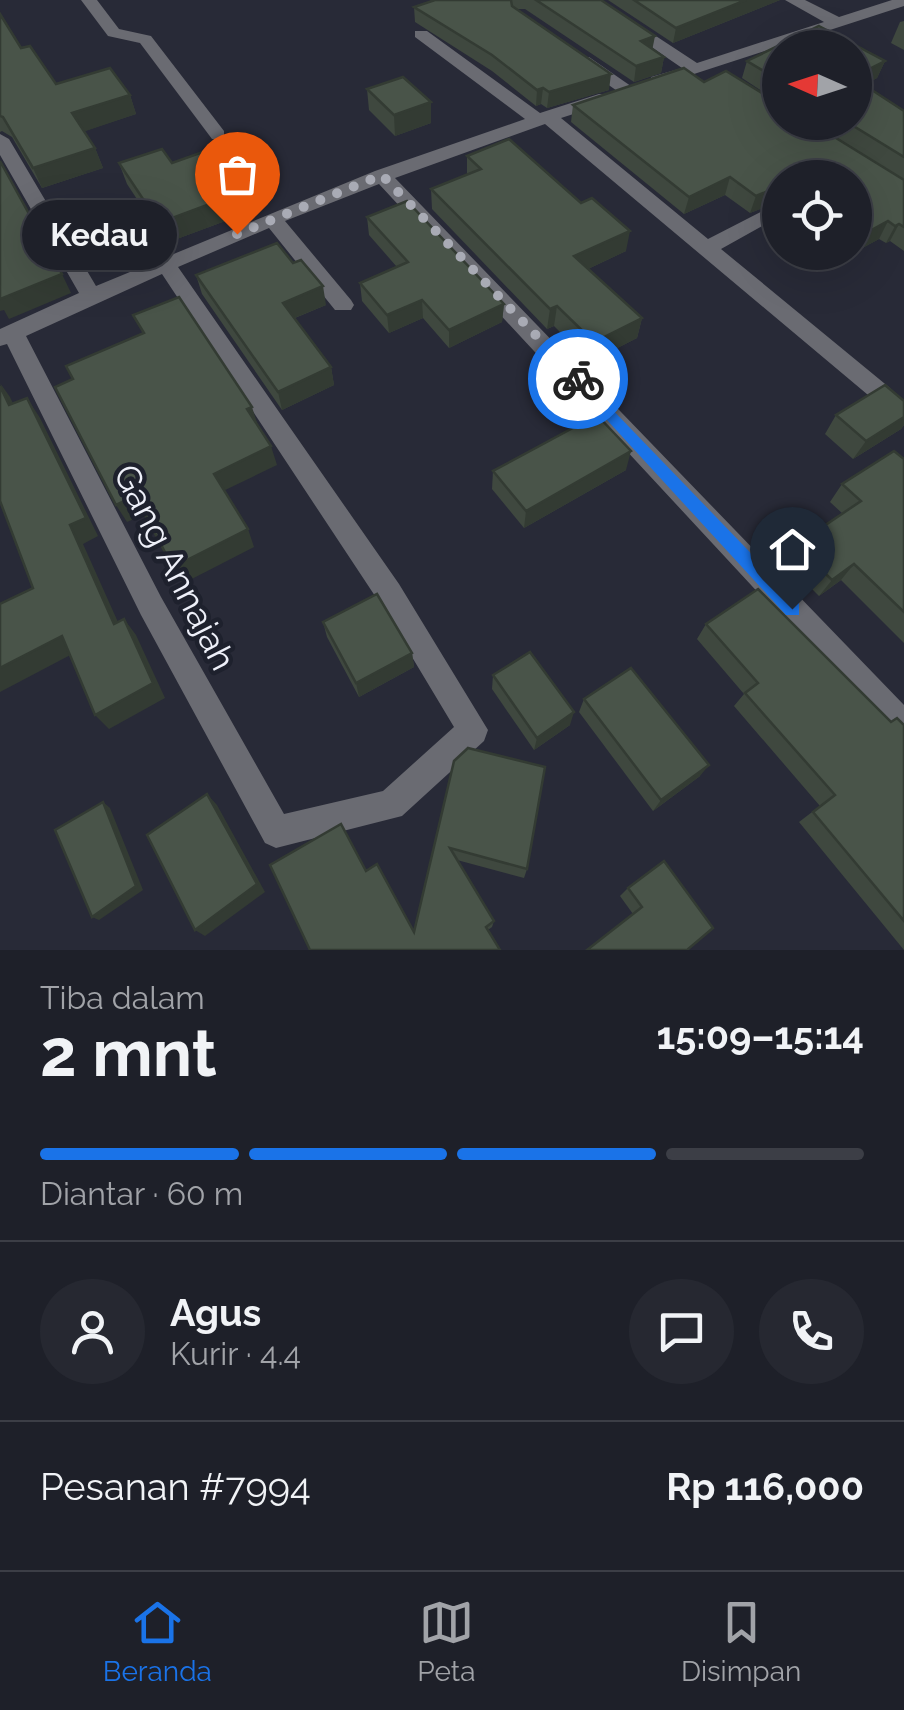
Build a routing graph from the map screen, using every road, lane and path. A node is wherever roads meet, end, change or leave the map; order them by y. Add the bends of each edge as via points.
1 (89, 0) edge
2 (591, 0) edge
3 (794, 0) edge
4 (895, 4) edge
5 (904, 18) edge
6 (835, 22) junction
7 (421, 34) dead end
8 (565, 48) edge
9 (707, 70) junction
10 (628, 91) junction
11 (543, 118) junction
12 (218, 135) dead end
13 (0, 139) edge
14 (382, 175) junction
15 (762, 218) edge
16 (273, 220) junction
17 (706, 249) junction
18 (165, 262) junction
19 (91, 296) junction
20 (343, 304) dead end
21 (6, 336) edge
22 (882, 394) edge
23 (904, 727) edge

1 - 12 street via 114,34 145,39
2 - 9 street
3 - 6 street
4 - 5 street
4 - 6 street
6 - 9 street
7 - 11 street
8 - 10 street
9 - 10 street
10 - 11 street
11 - 14 street
11 - 17 street
13 - 19 street
14 - 16 street
14 - 23 street
15 - 17 street
16 - 18 street
16 - 20 street
17 - 22 street
18 - 19 street
18 - 21 street, Gang Annajah via 389,593 473,730 392,805 276,832
19 - 21 street

